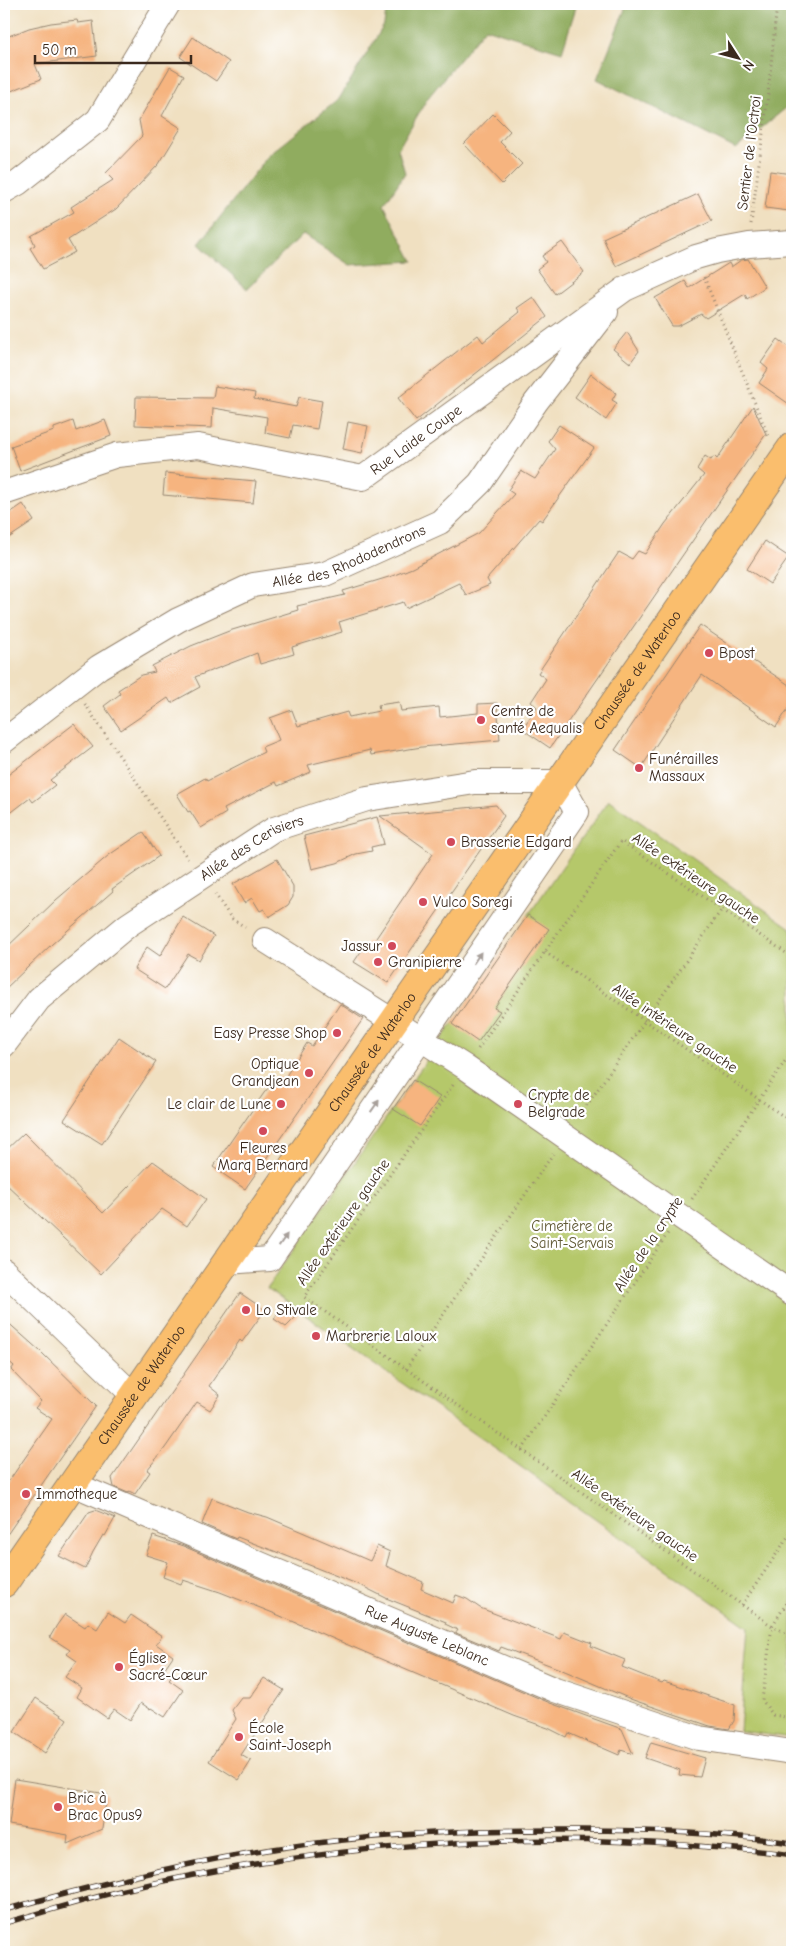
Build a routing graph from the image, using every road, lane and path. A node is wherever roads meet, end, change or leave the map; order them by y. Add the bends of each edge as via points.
1 (168, 4) edge
2 (777, 4) edge
3 (4, 191) edge
4 (792, 242) edge
5 (749, 245) junction
6 (696, 257) junction
7 (625, 289) junction
8 (786, 456) edge
9 (4, 492) edge
10 (73, 688) junction
11 (4, 741) edge
12 (560, 782) junction
13 (201, 876) junction
14 (264, 940) joint
15 (544, 952) junction
16 (792, 956) edge
17 (394, 1021) junction
18 (422, 1039) junction
19 (4, 1045) edge
20 (792, 1051) edge
21 (465, 1067) junction
22 (759, 1099) junction
23 (792, 1122) edge
24 (680, 1216) junction
25 (227, 1262) junction
26 (4, 1271) edge
27 (792, 1294) edge
28 (134, 1396) junction
29 (522, 1450) junction
30 (73, 1484) junction
31 (792, 1530) edge
32 (4, 1583) edge
33 (792, 1595) edge
34 (742, 1605) junction
35 (772, 1626) junction
36 (792, 1636) edge
37 (792, 1718) edge
38 (792, 1752) edge

1 - 3 street via 98,120
2 - 5 path, Sentier de l'Octroi
4 - 5 street, Rue Laide Coupe
5 - 6 street, Rue Laide Coupe
6 - 7 street, Rue Laide Coupe
6 - 8 path
7 - 9 street, Rue Laide Coupe via 363,478 198,446 117,455
7 - 10 street, Allée des Rhododendrons via 536,402 480,483 440,522 324,574 253,585 178,620 99,667
8 - 12 main road, Chaussée de Waterloo
10 - 11 street, Allée des Rhododendrons
10 - 13 path
12 - 13 street, Allée des Cerisiers via 475,782 367,799 274,829
12 - 17 main road, Chaussée de Waterloo
18 -> 12 street via 577,812
13 - 14 path via 231,918
13 - 19 street, Allée des Cerisiers via 128,924 39,999
14 - 17 street
15 - 16 path, Allée extérieure gauche via 622,841
15 - 21 path, Allée extérieure gauche
15 - 22 path, Allée intérieure gauche
17 - 18 street
17 - 25 main road, Chaussée de Waterloo
18 - 21 street
25 -> 18 street via 270,1259
20 - 22 path, Allée de la crypte
21 - 24 street
21 - 29 path, Allée extérieure gauche via 304,1297
22 - 23 path, Allée intérieure gauche
22 - 24 path, Allée de la crypte
24 - 27 street
24 - 29 path, Allée de la crypte
25 - 28 main road, Chaussée de Waterloo
26 - 28 street
28 - 30 main road, Chaussée de Waterloo
29 - 34 path, Allée extérieure gauche
30 - 32 main road, Chaussée de Waterloo
30 - 38 street, Rue Auguste Leblanc via 555,1690 698,1738
31 - 34 path
33 - 35 path
34 - 35 path, Allée extérieure gauche
35 - 36 path, Allée extérieure gauche
35 - 37 path via 762,1700 773,1715

